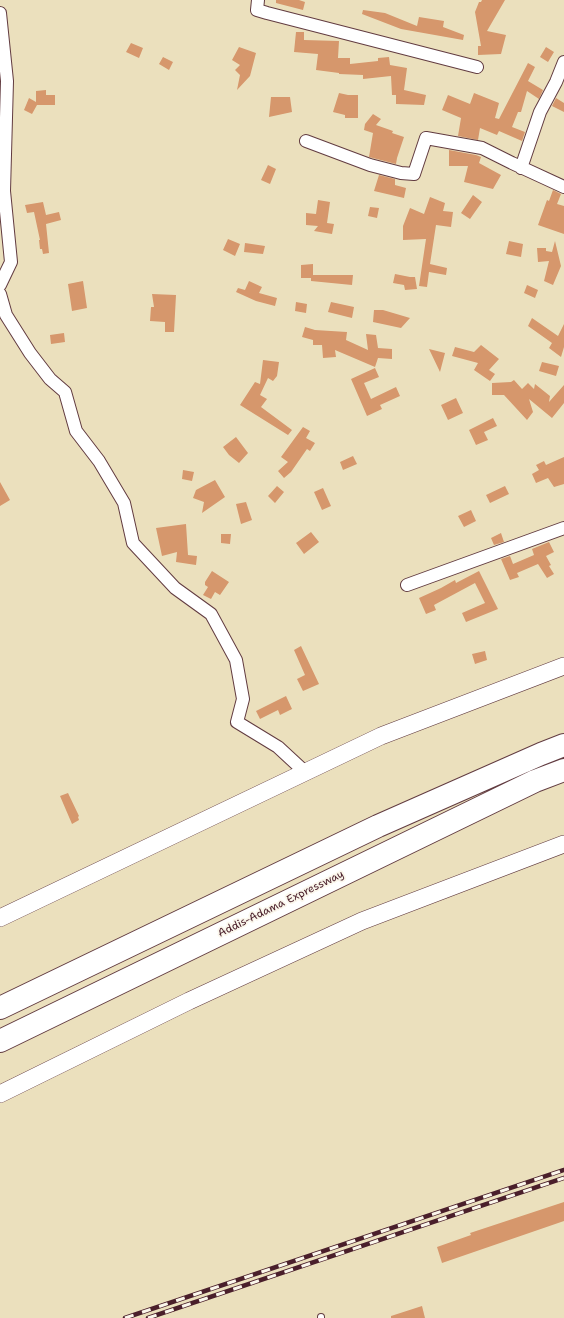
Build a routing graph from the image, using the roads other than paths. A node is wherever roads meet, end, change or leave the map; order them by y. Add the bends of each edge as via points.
1 (258, 0) edge
2 (0, 12) edge
3 (564, 62) edge
4 (477, 67) dead end
5 (306, 141) dead end
6 (521, 168) junction
7 (564, 187) edge
8 (0, 285) edge
9 (0, 294) edge
10 (564, 528) edge
11 (407, 585) dead end
12 (564, 666) edge
13 (564, 745) edge
14 (564, 770) edge
15 (305, 772) junction
16 (564, 844) edge
17 (0, 918) edge
18 (0, 1008) edge
19 (0, 1041) edge
20 (0, 1094) edge

1 - 4 street via 257,10
2 - 8 street via 7,81 4,191 11,262
3 - 6 street via 540,112
5 - 6 street via 401,174 414,174 426,138 482,148
6 - 7 street
9 - 15 street via 6,315 30,353 50,379 65,392 76,431 99,461 124,503 133,543 175,588 211,614 236,660 243,699 237,722 278,747
10 - 11 street
12 - 15 street via 381,736
13 - 18 highway via 378,826
14 - 19 highway, Addis-Adama Expressway via 535,781
15 - 17 street
16 - 20 street via 362,921 189,1001

